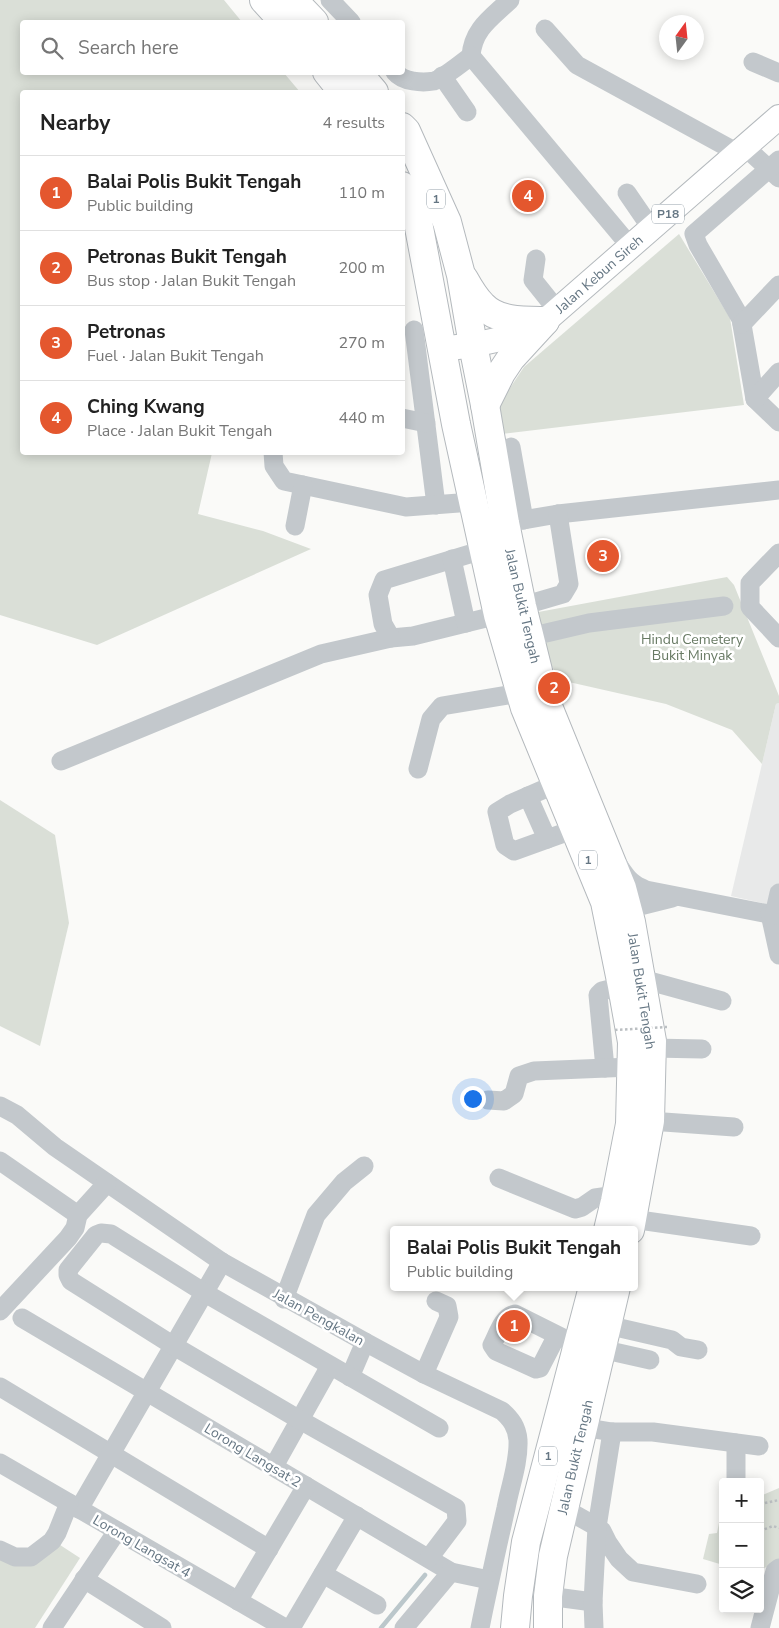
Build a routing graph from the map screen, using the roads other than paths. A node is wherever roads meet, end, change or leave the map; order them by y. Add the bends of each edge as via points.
1 (264, 0) edge
2 (293, 0) edge
3 (330, 0) edge
4 (510, 0) edge
5 (282, 20) edge
6 (312, 20) edge
7 (349, 20) edge
8 (545, 29) dead end
9 (471, 56) junction
10 (753, 62) dead end
11 (779, 73) edge
12 (328, 75) edge
13 (360, 75) edge
14 (398, 75) edge
15 (442, 76) junction
16 (340, 90) edge
17 (372, 90) edge
18 (467, 112) dead end
19 (779, 117) edge
20 (405, 130) edge
21 (741, 150) junction
22 (776, 169) edge
23 (405, 193) edge
24 (627, 194) dead end
25 (651, 228) junction
26 (630, 246) junction
27 (536, 259) dead end
28 (461, 275) junction
29 (779, 285) edge
30 (551, 315) junction
31 (742, 324) junction
32 (424, 334) edge
33 (473, 345) junction
34 (779, 372) edge
35 (755, 399) junction
36 (485, 405) junction
37 (405, 419) edge
38 (779, 422) edge
39 (426, 423) junction
40 (511, 447) dead end
41 (273, 455) edge
42 (303, 485) junction
43 (776, 486) edge
44 (472, 502) junction
45 (436, 505) junction
46 (558, 514) junction
47 (514, 522) junction
48 (294, 526) dead end
49 (483, 550) junction
50 (779, 553) edge
51 (452, 559) junction
52 (724, 606) dead end
53 (510, 611) junction
54 (466, 623) junction
55 (530, 637) junction
56 (391, 638) junction
57 (779, 638) edge
58 (520, 693) junction
59 (61, 761) dead end
60 (418, 769) dead end
61 (556, 784) junction
62 (528, 796) junction
63 (575, 829) junction
64 (601, 838) junction
65 (547, 839) junction
66 (779, 893) edge
67 (678, 897) junction
68 (774, 915) edge
69 (631, 922) junction
70 (779, 955) edge
71 (632, 983) junction
72 (722, 1001) dead end
73 (660, 1038) junction
74 (702, 1049) dead end
75 (631, 1067) junction
76 (605, 1068) junction
77 (488, 1100) dead end
78 (0, 1106) edge
79 (650, 1121) junction
80 (734, 1127) dead end
81 (0, 1162) edge
82 (364, 1166) dead end
83 (499, 1178) dead end
84 (107, 1183) junction
85 (616, 1195) junction
86 (78, 1215) junction
87 (623, 1226) edge
88 (638, 1227) edge
89 (751, 1236) dead end
90 (222, 1262) junction
91 (593, 1291) edge
92 (614, 1291) edge
93 (205, 1293) junction
94 (284, 1299) junction
95 (436, 1301) dead end
96 (0, 1311) edge
97 (22, 1318) dead end
98 (586, 1339) junction
99 (365, 1342) junction
100 (174, 1346) junction
101 (698, 1350) dead end
102 (650, 1360) dead end
103 (330, 1366) junction
104 (424, 1374) junction
105 (350, 1377) junction
106 (0, 1387) edge
107 (148, 1392) junction
108 (300, 1420) junction
109 (582, 1427) junction
110 (440, 1428) dead end
111 (612, 1432) junction
112 (736, 1443) junction
113 (759, 1446) dead end
114 (110, 1454) junction
115 (0, 1463) edge
116 (274, 1466) junction
117 (736, 1478) edge
118 (306, 1486) junction
119 (74, 1506) junction
120 (562, 1511) junction
121 (357, 1516) junction
122 (597, 1527) junction
123 (117, 1531) junction
124 (269, 1549) junction
125 (0, 1550) edge
126 (428, 1558) junction
127 (779, 1568) edge
128 (451, 1572) junction
129 (323, 1574) junction
130 (84, 1579) junction
131 (489, 1580) junction
132 (697, 1584) dead end
133 (548, 1596) junction
134 (238, 1601) junction
135 (594, 1602) junction
136 (377, 1605) dead end
137 (767, 1623) edge
138 (280, 1626) edge
139 (52, 1628) edge
140 (162, 1628) edge
141 (404, 1628) edge
142 (480, 1628) edge
143 (515, 1628) edge
144 (548, 1628) edge
145 (594, 1628) edge

1 - 5 highway
2 - 6 highway
3 - 7 street
4 - 9 street via 483,25 472,42
8 - 21 street via 577,65
9 - 15 street
9 - 26 street
10 - 11 street
12 - 16 highway
13 - 17 highway
14 - 15 street via 412,81 435,81
15 - 18 street
19 - 21 main road, Jalan Kebun Sireh / P18
20 - 28 highway, Jalan Bukit Tengah / 1 via 447,222
21 - 22 street
21 - 25 main road, Jalan Kebun Sireh / P18
22 - 31 street via 694,234
23 - 32 highway, Jalan Bukit Tengah / 1 via 418,222
24 - 25 street
25 - 26 main road, Jalan Kebun Sireh / P18
26 - 30 main road, Jalan Kebun Sireh / P18
27 - 30 street via 533,280
28 - 30 highway via 489,312 517,321
28 - 33 highway, Jalan Bukit Tengah / 1
29 - 31 street
30 - 33 main road, Jalan Kebun Sireh / P18 via 510,337
30 - 36 highway via 511,358
31 - 35 street
32 - 33 main road, Jalan Kebun Sireh / P18
32 - 39 street
32 - 44 highway, Jalan Bukit Tengah / 1
33 - 36 highway, Jalan Bukit Tengah / 1
34 - 35 street
35 - 38 street
36 - 47 highway, Jalan Bukit Tengah / 1
37 - 39 street
39 - 45 street
40 - 47 street
41 - 42 street via 274,466 284,481
42 - 45 street via 406,507
42 - 48 street
43 - 46 street
44 - 45 street
44 - 49 highway, Jalan Bukit Tengah / 1
46 - 47 street
46 - 53 street via 569,584 563,594
47 - 53 highway, Jalan Bukit Tengah / 1
49 - 51 street
49 - 53 highway, Jalan Bukit Tengah / 1
50 - 57 street via 750,583 750,607
51 - 54 street
51 - 56 street via 384,580 378,595 383,624
52 - 55 street via 589,623
53 - 54 street
53 - 55 highway, Jalan Bukit Tengah / 1
53 - 58 highway, Jalan Bukit Tengah / 1
54 - 56 street
55 - 64 highway, Jalan Bukit Tengah / 1 via 545,699
56 - 59 street via 321,654
58 - 60 street via 442,706 431,719
58 - 61 highway, Jalan Bukit Tengah / 1
61 - 62 street
61 - 63 highway, Jalan Bukit Tengah / 1
62 - 65 street
62 - 65 street via 497,812 505,845 514,851
63 - 65 street
63 - 71 highway, Jalan Bukit Tengah / 1 via 605,902
64 - 67 street via 629,882 646,890
64 - 69 highway, Jalan Bukit Tengah / 1 via 622,888
66 - 68 street
67 - 68 street
67 - 69 street via 636,907
68 - 70 street
69 - 71 highway, Jalan Bukit Tengah / 1
71 - 72 street
71 - 73 highway, Jalan Bukit Tengah / 1 via 652,1041
71 - 75 highway, Jalan Bukit Tengah / 1
71 - 76 street via 598,995
73 - 74 street
73 - 79 highway, Jalan Bukit Tengah / 1
75 - 76 street
75 - 85 highway, Jalan Bukit Tengah / 1 via 630,1124
76 - 77 street via 534,1070 519,1076 514,1094 504,1101
78 - 84 street, Jalan Pengkalan via 18,1115 55,1147
79 - 80 street
79 - 87 highway, Jalan Bukit Tengah / 1
81 - 86 street
82 - 94 street via 344,1182 316,1215
83 - 85 street via 575,1209 595,1198
84 - 86 street
84 - 90 street, Jalan Pengkalan
85 - 87 highway, Jalan Bukit Tengah / 1
86 - 96 street via 68,1238
88 - 89 street
90 - 93 street
90 - 94 street, Jalan Pengkalan
91 - 98 highway, Jalan Bukit Tengah / 1
92 - 98 highway, Jalan Bukit Tengah / 1
93 - 100 street
93 - 100 street via 111,1234 96,1234 68,1270 71,1281
93 - 103 street
94 - 99 street, Jalan Pengkalan
95 - 104 street via 447,1306 449,1317
97 - 107 street, Lorong Langsat 2
98 - 101 street via 672,1340 681,1347
98 - 102 street
98 - 109 highway, Jalan Bukit Tengah / 1
98 - 143 highway, Jalan Bukit Tengah / 1 via 526,1542
99 - 104 street, Jalan Pengkalan
99 - 105 street
100 - 107 street
100 - 108 street
103 - 105 street
103 - 108 street
104 - 131 street, Jalan Pengkalan via 502,1411 516,1429 516,1464
105 - 110 street
106 - 114 street
107 - 114 street
107 - 116 street, Lorong Langsat 2
108 - 116 street
108 - 126 street via 456,1508 457,1521
109 - 111 street
109 - 120 highway, Jalan Bukit Tengah / 1
111 - 112 street via 653,1432
111 - 122 street
112 - 113 street
112 - 117 street
114 - 119 street
114 - 124 street
115 - 119 street, Lorong Langsat 4
116 - 118 street, Lorong Langsat 2
118 - 121 street, Lorong Langsat 2
118 - 124 street
119 - 123 street, Lorong Langsat 4
119 - 125 street via 52,1541 31,1557 15,1557
120 - 122 street
120 - 133 highway, Jalan Bukit Tengah / 1
121 - 126 street, Lorong Langsat 2
121 - 129 street
122 - 132 street via 619,1559 633,1572
122 - 135 street
123 - 130 street
123 - 134 street, Lorong Langsat 4
124 - 134 street
126 - 128 street, Lorong Langsat 2
127 - 137 street via 775,1570
128 - 131 street, Lorong Langsat 2
128 - 141 street
129 - 136 street
129 - 138 street
130 - 139 street
130 - 140 street
131 - 142 street, Jalan Pengkalan
133 - 135 street
133 - 144 highway, Jalan Bukit Tengah / 1
134 - 138 street, Lorong Langsat 4
135 - 145 street

